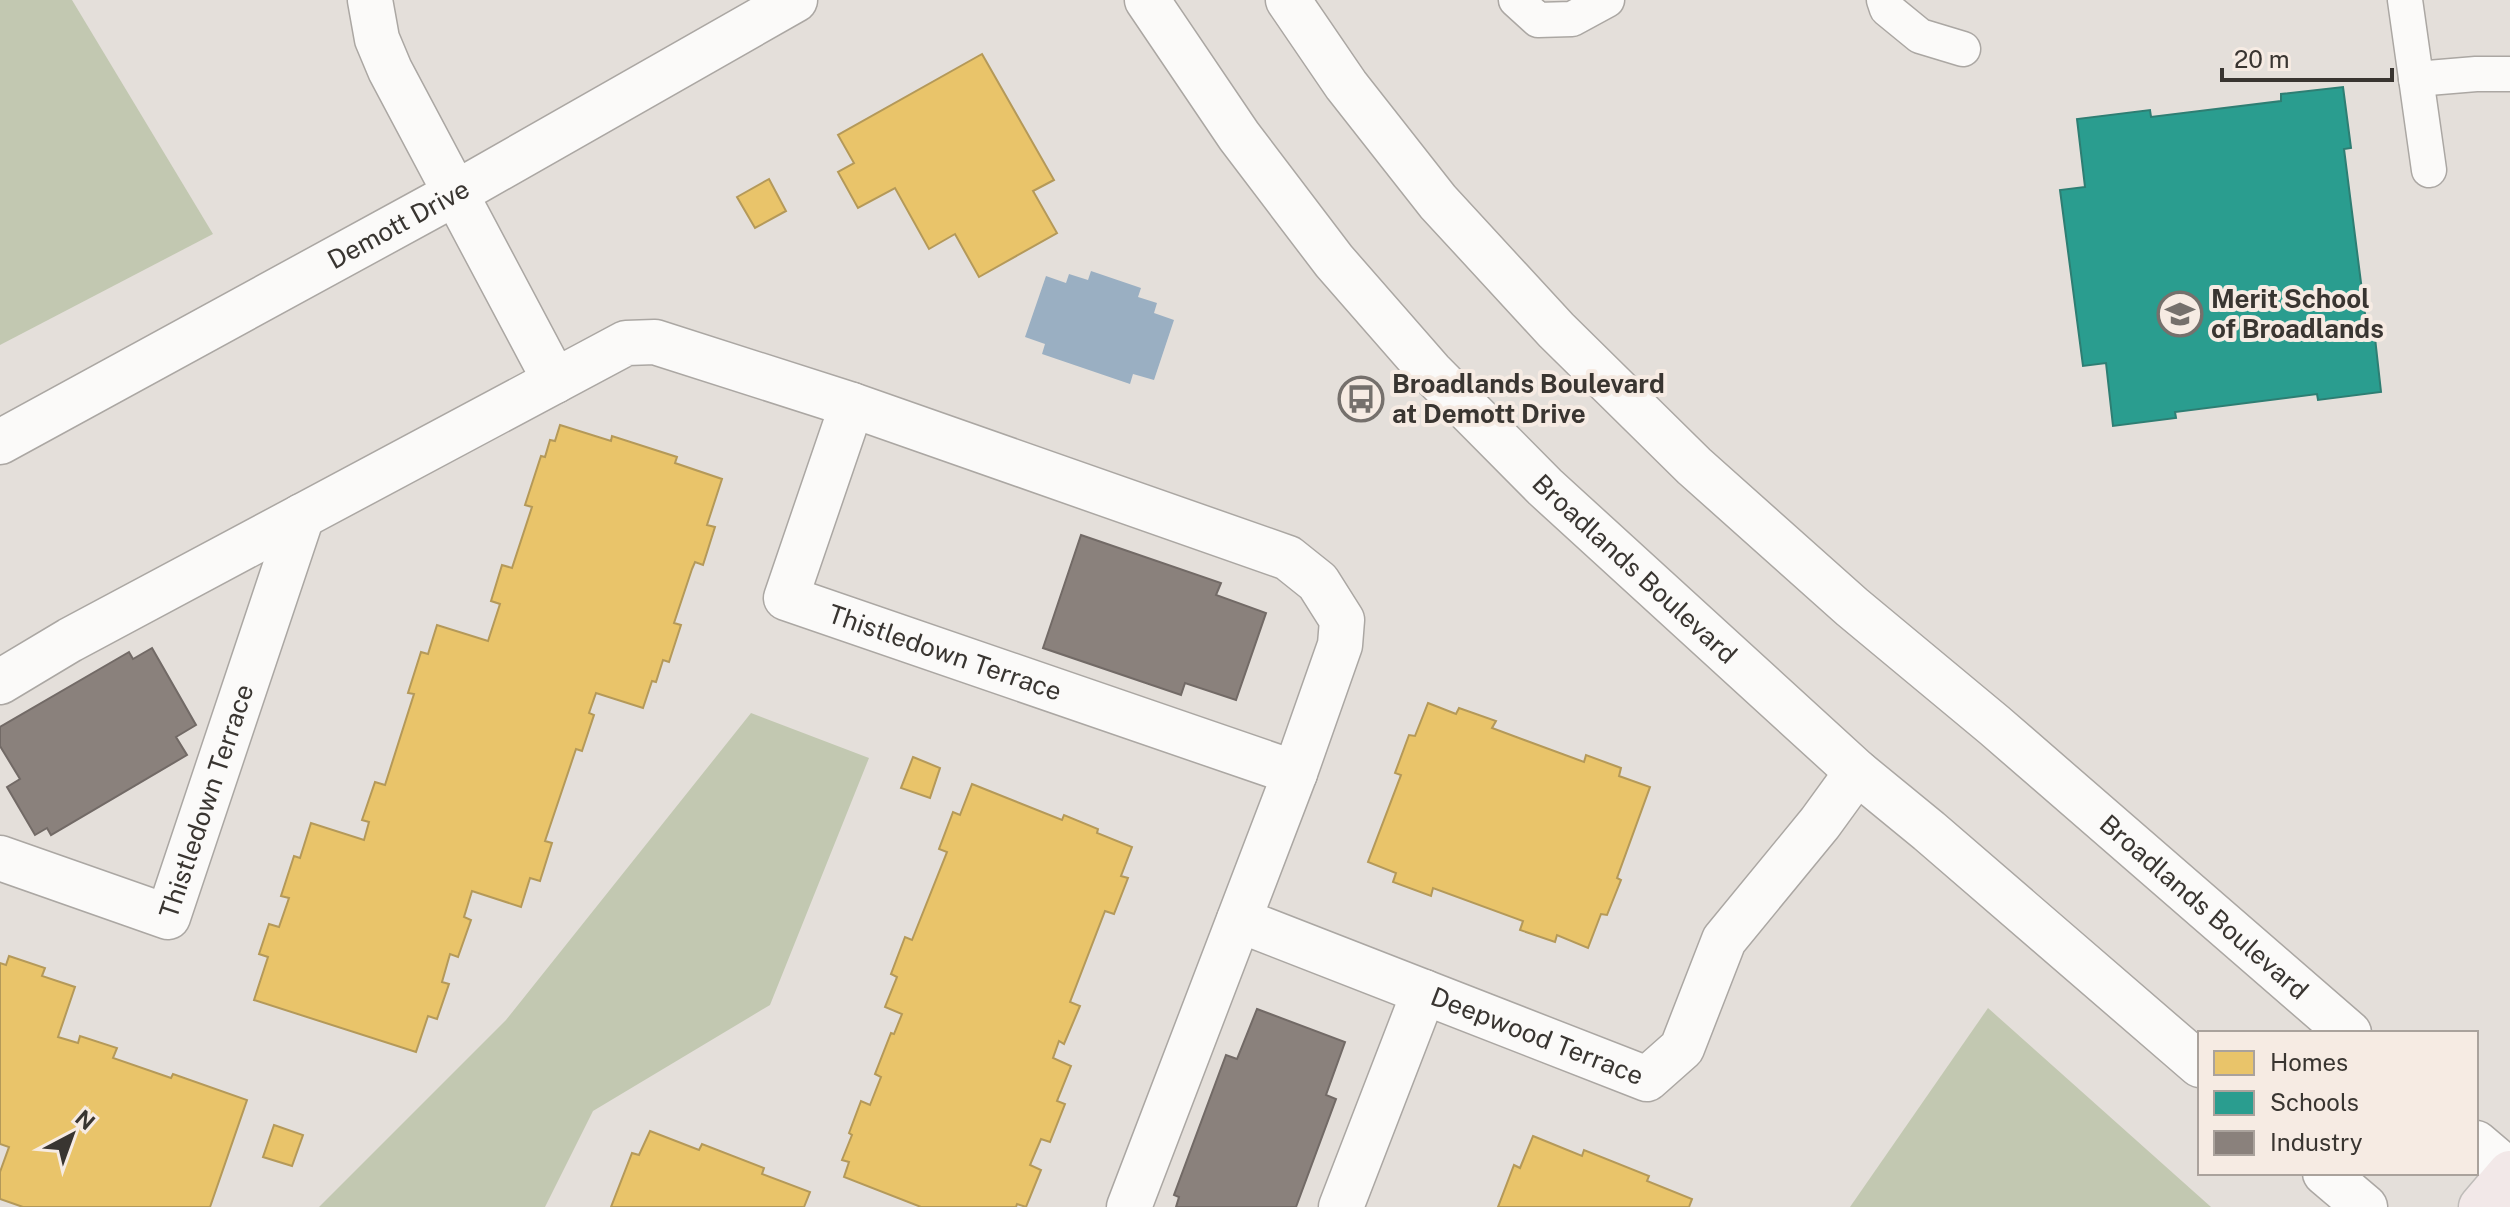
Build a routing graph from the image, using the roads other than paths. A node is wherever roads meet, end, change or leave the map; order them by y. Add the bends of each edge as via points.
1 (370, 0) edge
2 (795, 0) edge
3 (1147, 0) edge
4 (1288, 0) edge
5 (1516, 0) edge
6 (1607, 0) edge
7 (1884, 0) edge
8 (2405, 0) edge
9 (1963, 49) dead end
10 (2510, 74) edge
11 (2416, 79) junction
12 (2429, 170) dead end
13 (456, 193) junction
14 (555, 381) junction
15 (852, 405) junction
16 (0, 442) edge
17 (302, 516) junction
18 (0, 682) edge
19 (1857, 772) junction
20 (1295, 773) junction
21 (0, 858) edge
22 (1239, 920) junction
23 (1424, 992) junction
24 (2347, 1031) edge
25 (2198, 1063) edge
26 (2478, 1145) edge
27 (2510, 1172) edge
28 (2327, 1175) edge
29 (1129, 1207) edge
30 (1341, 1207) edge
31 (2365, 1207) edge
32 (2481, 1207) edge

1 - 13 street via 390,70
2 - 13 street, Demott Drive
3 - 19 street, Broadlands Boulevard via 1239,136 1334,261 1431,372 1545,487
4 - 24 street, Broadlands Boulevard via 1346,85 1438,202 1556,330 1694,466
5 - 6 lane via 1538,20 1572,19
7 - 9 lane via 1887,9 1920,36
8 - 11 lane
10 - 11 lane
11 - 12 lane
13 - 14 street
13 - 16 street, Demott Drive
14 - 15 street via 626,343 655,342
14 - 17 street
15 - 20 street via 1288,558 1318,582 1342,620 1340,645
15 - 20 street, Thistledown Terrace via 786,598
17 - 18 street
17 - 21 street, Thistledown Terrace via 168,917
19 - 23 street, Deepwood Terrace via 1724,940 1682,1048 1647,1079
19 - 25 street, Broadlands Boulevard
20 - 22 street
22 - 23 street
22 - 29 street
23 - 30 street, Deepwood Terrace
26 - 27 street
27 - 32 highway
28 - 31 street

